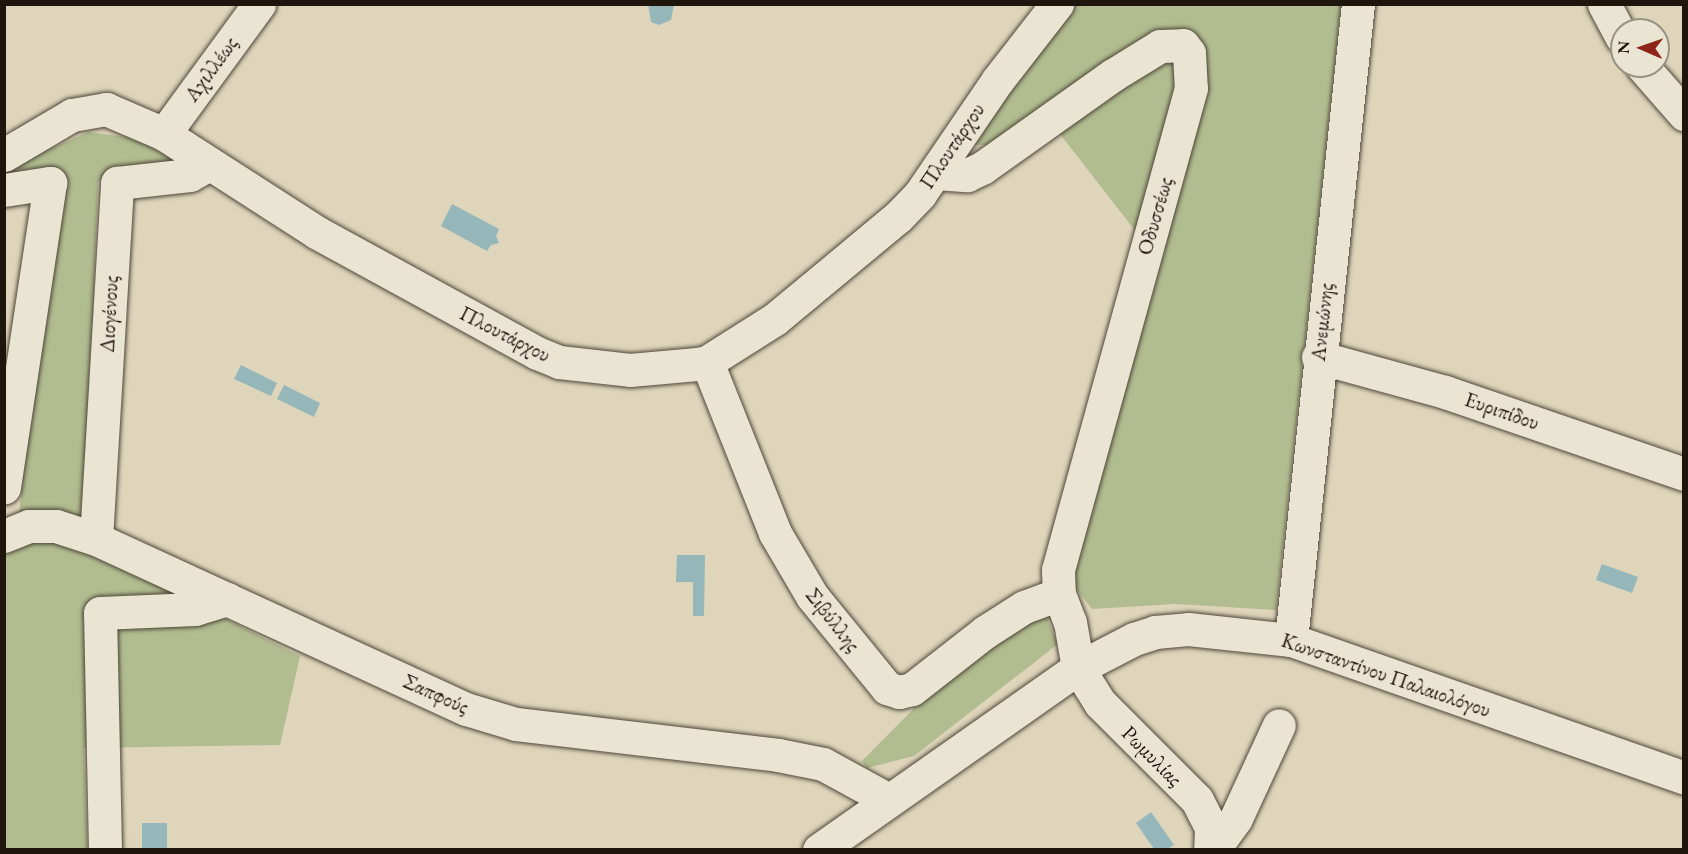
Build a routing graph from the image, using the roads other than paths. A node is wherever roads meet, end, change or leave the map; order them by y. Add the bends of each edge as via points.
1 (259, 4) edge
2 (1057, 4) edge
3 (1358, 4) edge
4 (1604, 4) edge
5 (1611, 18) edge
6 (1652, 78) edge
7 (1683, 114) edge
8 (164, 134) junction
9 (4, 155) edge
10 (207, 165) junction
11 (935, 173) junction
12 (4, 190) edge
13 (1318, 357) junction
14 (707, 362) junction
15 (1683, 474) edge
16 (4, 488) edge
17 (4, 536) edge
18 (96, 539) junction
19 (1059, 594) junction
20 (227, 599) junction
21 (1291, 640) junction
22 (1078, 668) junction
23 (1279, 724) dead end
24 (1683, 778) edge
25 (889, 800) junction
26 (105, 849) edge
27 (819, 849) edge
28 (1212, 849) edge

1 - 8 street, Αχιλλέως
2 - 11 street, Πλουτάρχου via 997,81
3 - 13 street, Ανεμώνης
4 - 5 street
6 - 7 street
8 - 9 street, Πλουτάρχου via 106,109 72,115
8 - 10 street, Πλουτάρχου
10 - 14 street, Πλουτάρχου via 316,232 508,339 559,362 630,370
10 - 18 street, Διογένους via 190,176 117,183
11 - 14 street, Πλουτάρχου via 898,217 775,319
11 - 19 street, Οδυσσέως via 967,175 982,168 1160,46 1183,45 1189,53 1191,88 1058,570
12 - 16 street via 50,183
13 - 15 street, Ευριπίδου via 1445,392
13 - 21 street, Ανεμώνης
14 - 19 street, Σιβύλλης via 775,533 812,596 887,688 899,692 912,689 985,632 1024,607
17 - 18 street, Σαπφούς via 29,526 56,526
18 - 20 street, Σαπφούς
19 - 22 street, Οδυσσέως via 1070,622
20 - 25 street, Σαπφούς via 466,709 516,724 822,764
20 - 26 street via 195,609 100,613
21 - 22 street, Κωνσταντίνου Παλαιολόγου via 1233,631 1155,632
21 - 24 street, Κωνσταντίνου Παλαιολόγου
22 - 25 street, Κωνσταντίνου Παλαιολόγου
22 - 28 street, Ρωμυλίας via 1100,704 1197,800 1211,827
23 - 28 street via 1236,818
25 - 27 street, Κωνσταντίνου Παλαιολόγου

